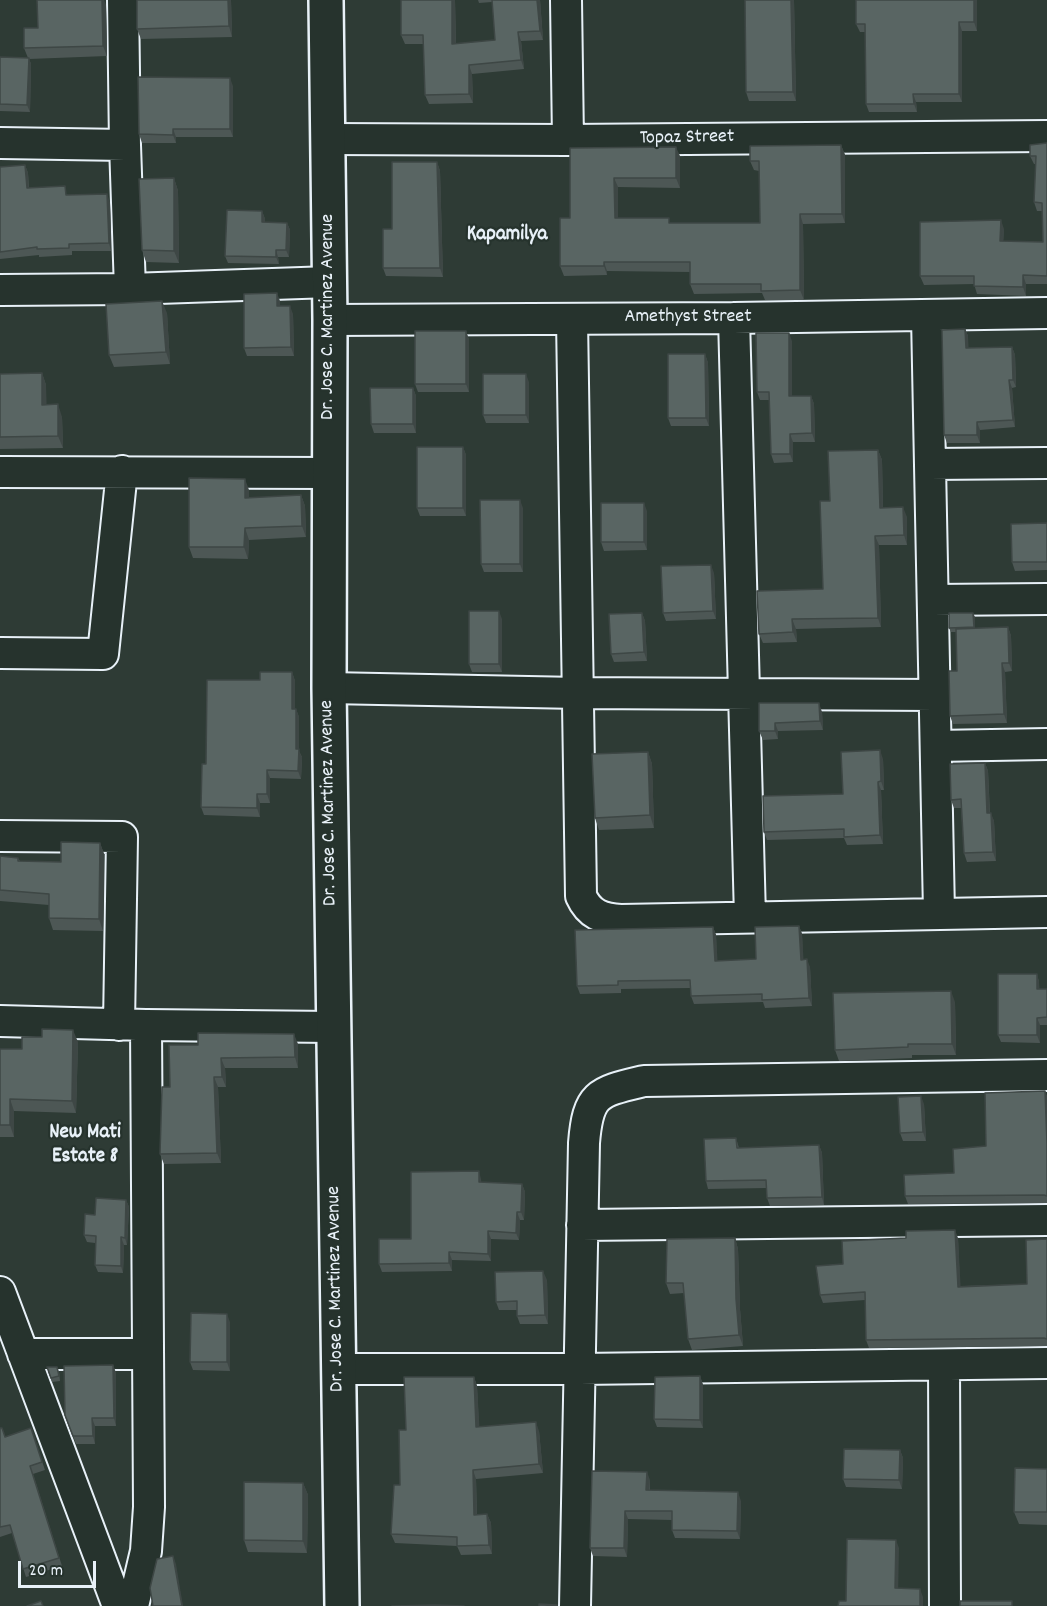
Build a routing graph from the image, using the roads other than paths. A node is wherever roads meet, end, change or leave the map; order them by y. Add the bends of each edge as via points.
1 (123, 0) edge
2 (326, 0) edge
3 (566, 0) edge
4 (1047, 136) edge
5 (328, 139) junction
6 (568, 140) junction
7 (0, 143) edge
8 (125, 145) junction
9 (330, 282) junction
10 (130, 289) junction
11 (0, 290) edge
12 (1047, 313) edge
13 (927, 316) junction
14 (734, 318) junction
15 (572, 319) junction
16 (330, 320) junction
17 (1047, 463) edge
18 (930, 464) junction
19 (122, 471) junction
20 (0, 472) edge
21 (330, 473) junction
22 (1047, 598) edge
23 (933, 600) junction
24 (0, 653) edge
25 (329, 688) junction
26 (578, 693) junction
27 (744, 694) junction
28 (935, 695) junction
29 (1047, 744) edge
30 (936, 746) junction
31 (0, 836) edge
32 (1047, 912) edge
33 (939, 913) junction
34 (750, 917) junction
35 (0, 1021) edge
36 (133, 1025) junction
37 (332, 1027) junction
38 (1047, 1075) edge
39 (1047, 1220) edge
40 (582, 1225) junction
41 (0, 1292) edge
42 (23, 1354) junction
43 (148, 1354) junction
44 (1047, 1363) edge
45 (944, 1365) junction
46 (339, 1369) junction
47 (580, 1369) junction
48 (118, 1606) edge
49 (133, 1606) edge
50 (342, 1606) edge
51 (575, 1606) edge
52 (945, 1606) edge

1 - 8 street
2 - 5 street, Dr. Jose C. Martinez Avenue
3 - 6 street
4 - 6 street, Topaz Street
5 - 6 street, Topaz Street
5 - 9 street, Dr. Jose C. Martinez Avenue
7 - 8 street
8 - 10 street
9 - 10 street
9 - 16 street, Dr. Jose C. Martinez Avenue
10 - 11 street
12 - 13 street, Amethyst Street
13 - 14 street, Amethyst Street
13 - 18 street
14 - 15 street, Amethyst Street
14 - 27 street
15 - 16 street, Amethyst Street
15 - 26 street
16 - 21 street, Dr. Jose C. Martinez Avenue
17 - 18 street
18 - 23 street
19 - 20 street
19 - 21 street
19 - 24 street via 103,654
21 - 25 street, Dr. Jose C. Martinez Avenue
22 - 23 street
23 - 28 street
25 - 26 street
25 - 37 street, Dr. Jose C. Martinez Avenue
26 - 27 street
26 - 34 street via 581,896 585,905 606,919
27 - 28 street
27 - 34 street
28 - 30 street
29 - 30 street
30 - 33 street
31 - 36 street via 122,837
32 - 33 street
33 - 34 street
35 - 36 street
36 - 37 street
36 - 43 street
37 - 46 street, Dr. Jose C. Martinez Avenue
38 - 40 street via 644,1081 615,1088 596,1097 586,1116
39 - 40 street
40 - 47 street
41 - 42 street
42 - 43 street
42 - 48 street
43 - 49 street via 149,1507 146,1551
44 - 45 street
45 - 47 street
45 - 52 street
46 - 47 street
46 - 50 street, Dr. Jose C. Martinez Avenue
47 - 51 street

